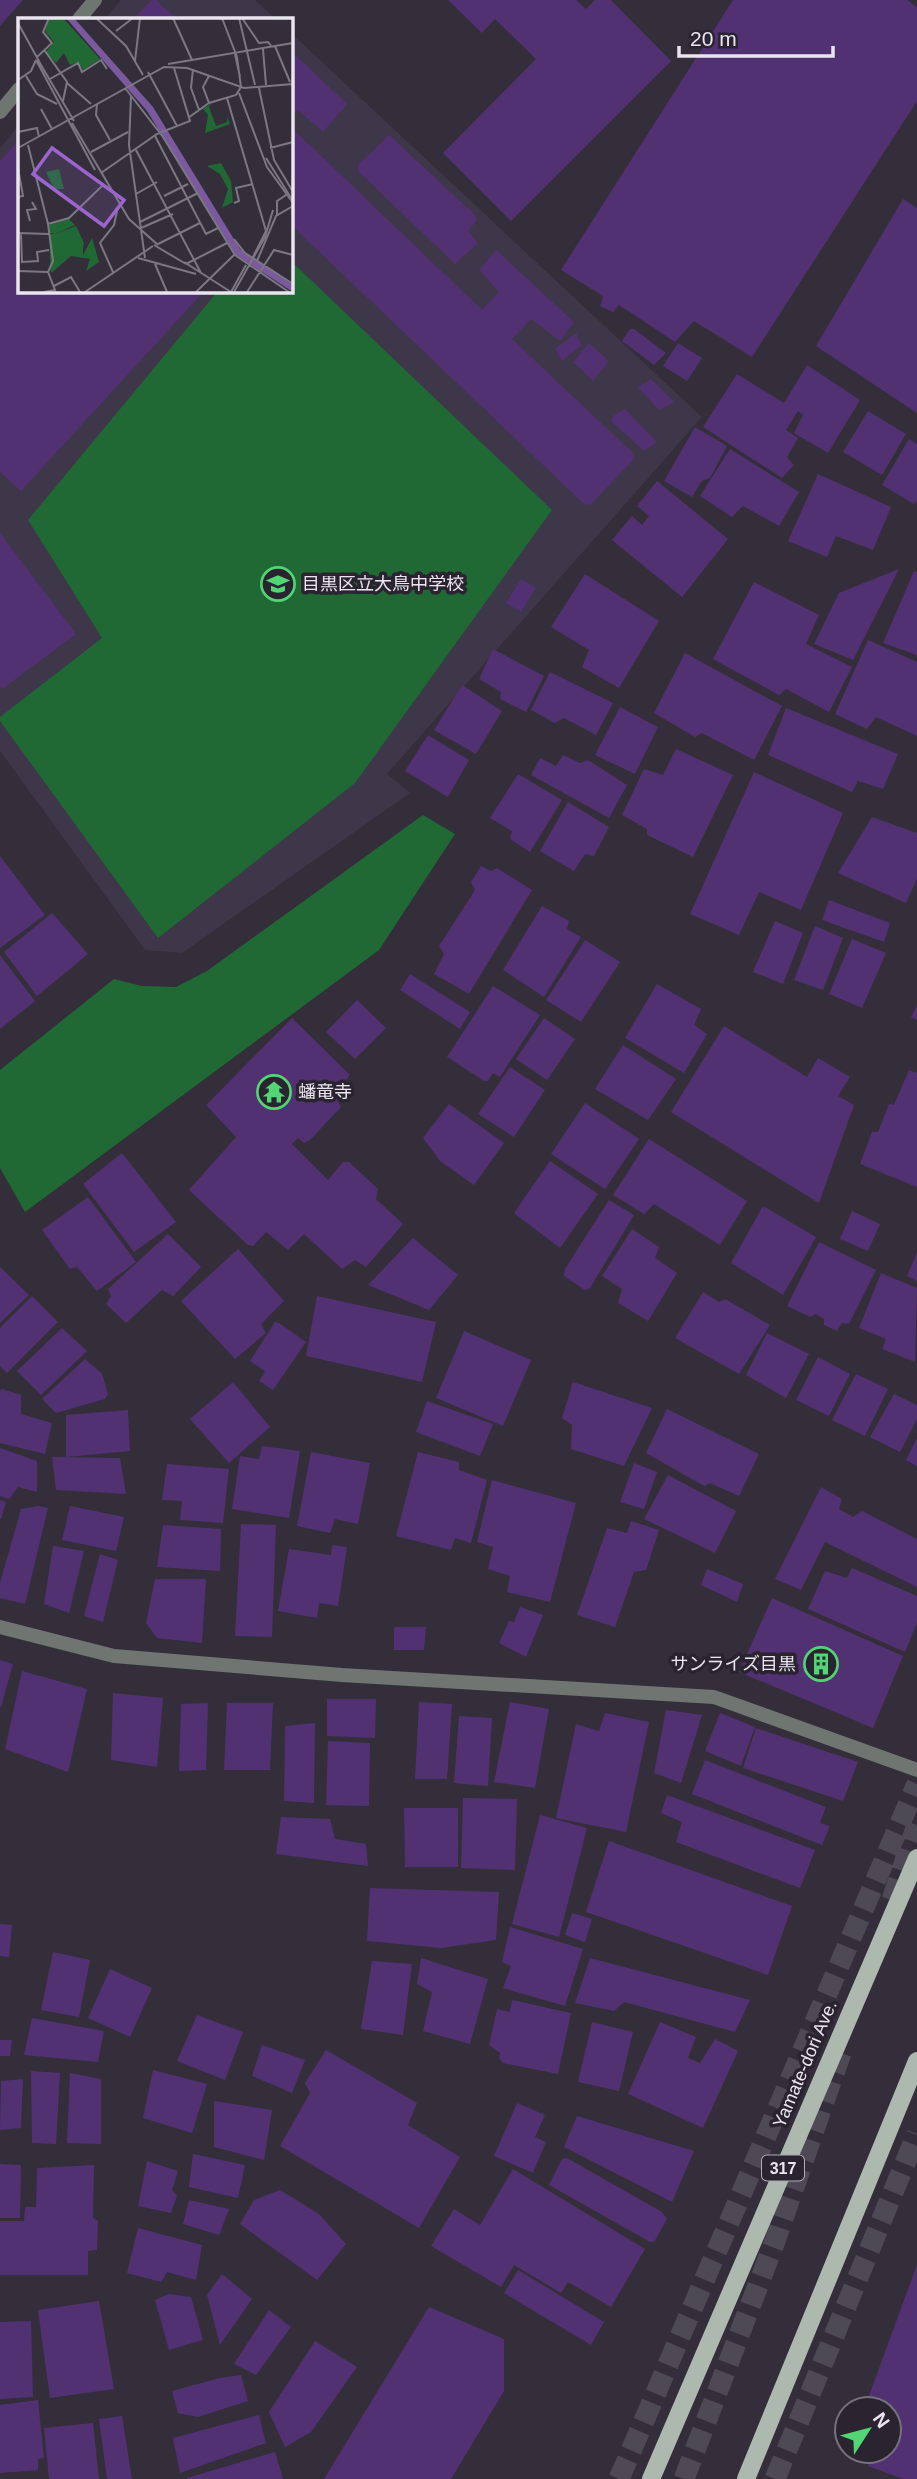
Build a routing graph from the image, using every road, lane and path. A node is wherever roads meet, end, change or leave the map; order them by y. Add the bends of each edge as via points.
1 (95, 0) edge
2 (80, 18) edge
3 (18, 90) edge
4 (0, 112) edge
5 (0, 1627) edge
6 (917, 1770) edge
7 (917, 1858) edge
8 (917, 2061) edge
9 (651, 2479) edge
10 (746, 2479) edge

1 - 2 street
3 - 4 street
5 - 6 street via 114,1656 714,1697
7 - 9 main road, Yamate-dori Ave. / 317
8 - 10 main road

